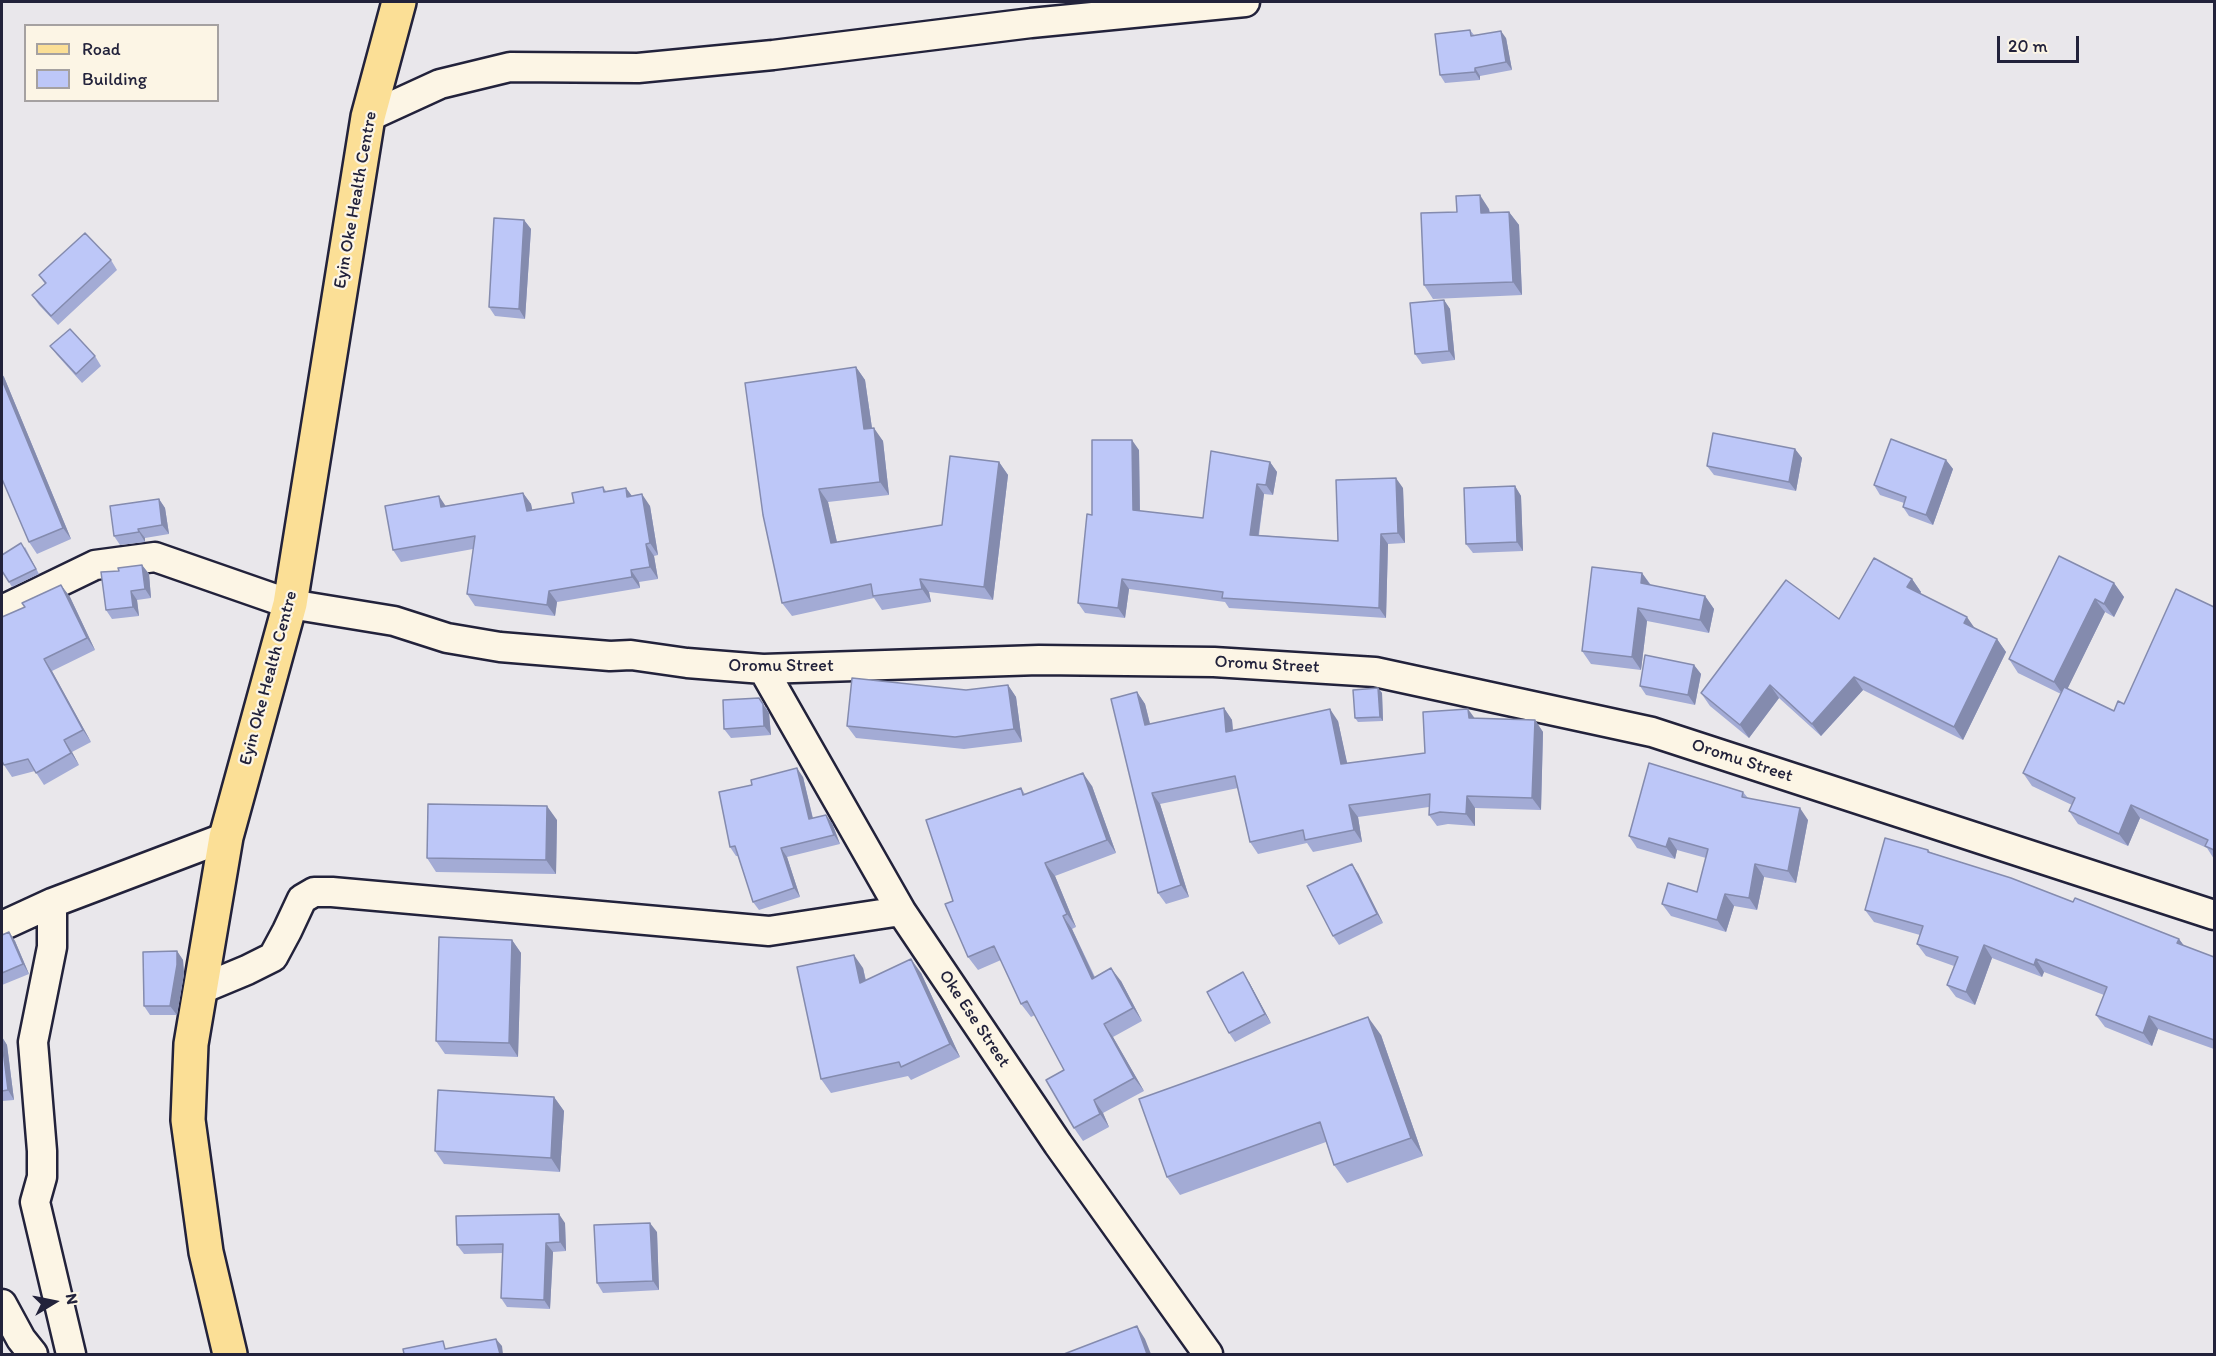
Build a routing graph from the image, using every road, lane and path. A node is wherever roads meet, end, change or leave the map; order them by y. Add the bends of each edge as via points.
1 (399, 2) edge
2 (1245, 2) edge
3 (368, 117) junction
4 (290, 604) junction
5 (2, 610) edge
6 (763, 669) junction
7 (226, 837) junction
8 (52, 903) junction
9 (901, 911) junction
10 (2214, 915) edge
11 (2, 926) edge
12 (199, 990) junction
13 (2, 1304) edge
14 (18, 1346) edge
15 (71, 1354) edge
16 (230, 1354) edge
17 (1208, 1354) edge

1 - 3 main road, Eyin Oke Health Centre
2 - 3 street via 638,68 510,67 440,84
3 - 4 main road, Eyin Oke Health Centre
4 - 5 street, Oromu Street via 155,557 95,565
4 - 6 street, Oromu Street via 394,621 447,638 500,647
4 - 7 main road, Eyin Oke Health Centre
6 - 9 street, Oke Ese Street
6 - 10 street, Oromu Street via 1039,660 1215,662 1375,672 1652,732
7 - 8 street
7 - 12 main road, Eyin Oke Health Centre
8 - 11 street
8 - 15 street via 52,947 33,1042 42,1151 42,1177 35,1202
9 - 12 street via 770,932 314,892 302,899 273,957
9 - 17 street, Oke Ese Street via 1058,1144
12 - 16 main road, Eyin Oke Health Centre via 191,1044 188,1120 206,1251
13 - 14 street

